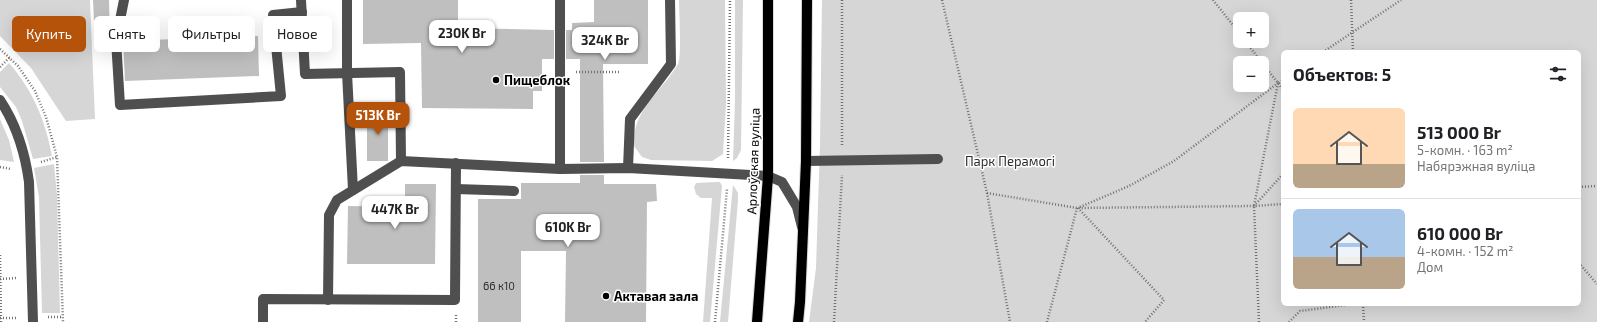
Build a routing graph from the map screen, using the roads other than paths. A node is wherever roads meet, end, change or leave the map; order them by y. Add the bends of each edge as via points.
1 (124, 0) edge
2 (301, 0) edge
3 (347, 0) edge
4 (560, 0) edge
5 (670, 0) edge
6 (768, 0) edge
7 (807, 0) edge
8 (302, 12) junction
9 (348, 73) junction
10 (0, 100) edge
11 (938, 159) dead end
12 (402, 160) junction
13 (806, 162) junction
14 (456, 163) junction
15 (628, 168) junction
16 (560, 169) junction
17 (768, 176) junction
18 (456, 189) junction
19 (353, 190) junction
20 (514, 191) dead end
21 (804, 234) junction
22 (328, 300) junction
23 (33, 322) edge
24 (263, 322) edge
25 (757, 322) edge
26 (798, 322) edge

1 - 8 street via 116,40 120,105 281,96 273,15
2 - 8 street
3 - 9 street
4 - 16 street
5 - 15 street via 671,64 630,119
6 - 17 main road, Арлоўская вуліца
7 - 13 main road
8 - 9 street via 305,74
9 - 12 street via 400,72
9 - 19 street
10 - 23 street via 10,114 27,166 30,190
11 - 13 street
12 - 14 street
12 - 19 street
13 - 21 main road
14 - 16 street
14 - 18 street
15 - 16 street
15 - 17 street
17 - 21 street via 782,182 790,194 797,207
17 - 25 main road, Арлоўская вуліца
18 - 20 street
18 - 22 street via 455,300
19 - 22 street via 337,200 329,215
21 - 26 main road
22 - 24 street via 263,299

